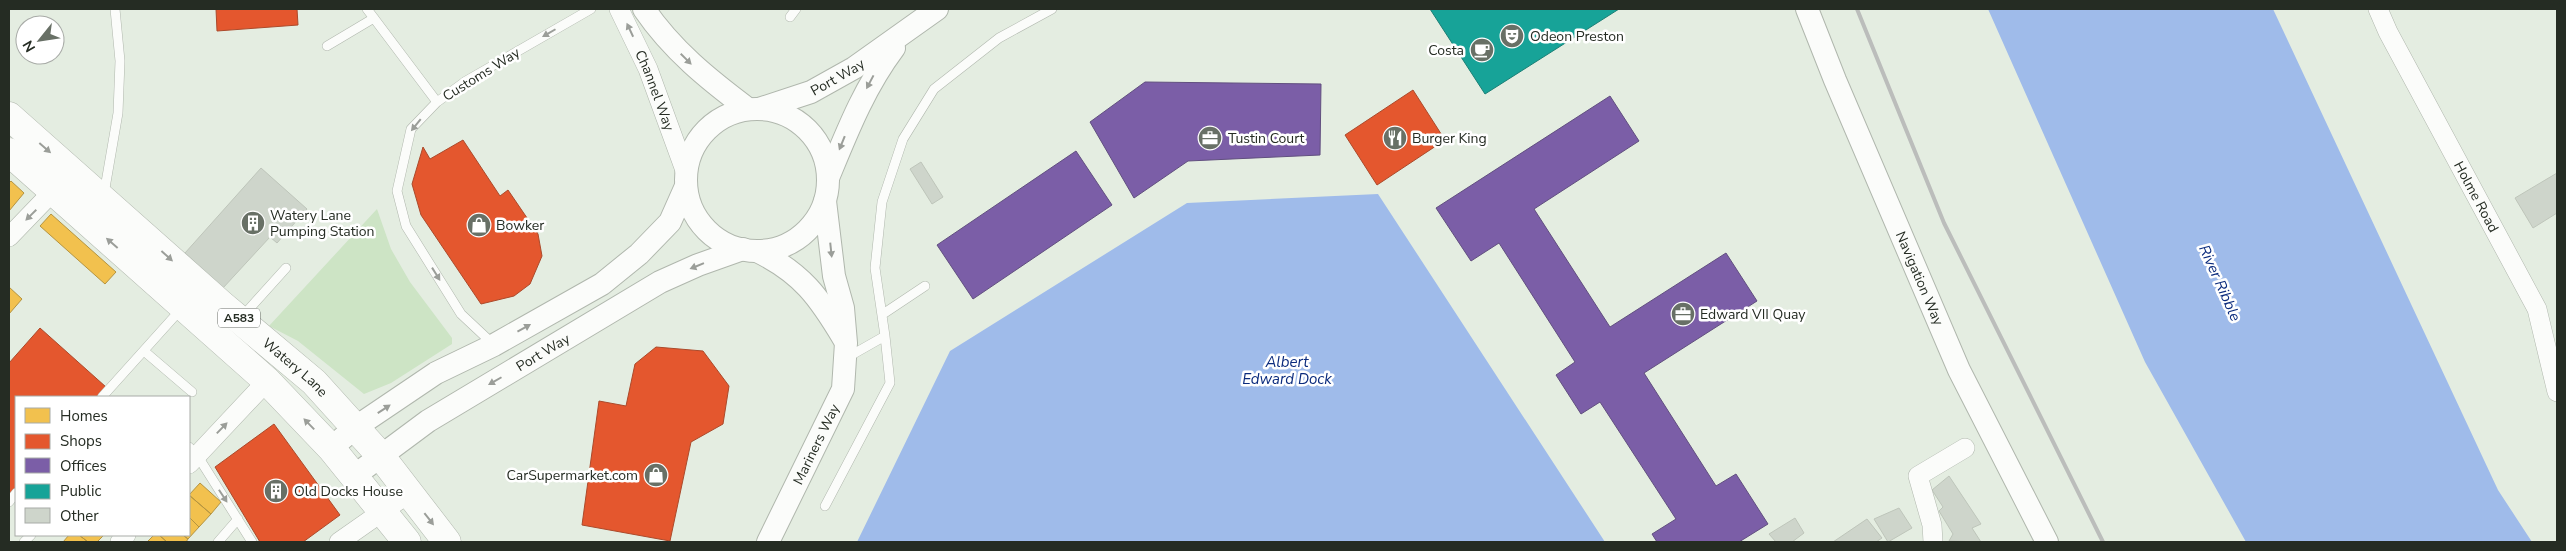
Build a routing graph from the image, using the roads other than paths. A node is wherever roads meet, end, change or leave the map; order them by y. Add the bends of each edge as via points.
1 (115, 9) edge
2 (367, 9) edge
3 (591, 9) edge
4 (620, 9) edge
5 (644, 9) edge
6 (796, 9) edge
7 (937, 9) edge
8 (1052, 9) edge
9 (1807, 9) edge
10 (2378, 9) edge
11 (790, 17) dead end
12 (374, 18) junction
13 (908, 29) junction
14 (327, 46) dead end
15 (438, 102) junction
16 (753, 109) junction
17 (9, 116) edge
18 (9, 152) edge
19 (71, 171) junction
20 (828, 178) junction
21 (686, 179) junction
22 (53, 192) junction
23 (103, 199) junction
24 (825, 202) junction
25 (9, 237) edge
26 (750, 250) junction
27 (286, 268) dead end
28 (925, 286) dead end
29 (192, 296) junction
30 (883, 314) junction
31 (230, 330) junction
32 (886, 336) junction
33 (494, 345) junction
34 (144, 351) junction
35 (845, 351) junction
36 (267, 381) junction
37 (192, 392) dead end
38 (2557, 392) edge
39 (103, 396) edge
40 (356, 428) junction
41 (331, 448) junction
42 (1965, 448) dead end
43 (192, 455) edge
44 (380, 456) junction
45 (354, 476) junction
46 (408, 493) junction
47 (825, 506) dead end
48 (383, 512) junction
49 (238, 519) junction
50 (218, 542) edge
51 (252, 542) edge
52 (339, 542) edge
53 (407, 542) edge
54 (446, 542) edge
55 (768, 542) edge
56 (1933, 542) edge
57 (2047, 542) edge

1 - 23 lane via 120,61 118,113
2 - 12 lane
3 -> 15 lane, Customs Way via 466,81
21 -> 4 street, Channel Way via 648,69
5 -> 16 street, Channel Way via 667,41 696,69
6 - 11 lane
7 - 13 street, Port Way
8 - 30 lane via 999,38 934,89 904,139 882,202 875,268
9 - 57 street, Navigation Way via 1834,80 1959,370
10 - 38 street, Holme Road via 2537,309
12 - 14 lane
12 - 15 lane
13 - 16 street, Port Way via 854,68 811,92
13 -> 20 street, Port Way via 875,73 856,109
15 -> 33 lane, Customs Way via 411,129 397,191 406,226 461,314
16 - 20 street via 771,110 793,118 810,133 823,154
16 - 21 street via 725,116 708,127 696,143
17 -> 19 highway, Watery Lane / A583
18 - 22 highway, Watery Lane / A583
19 - 22 street
19 - 23 highway, Watery Lane / A583
20 - 24 street
21 - 26 street via 692,209 702,226 718,240
33 -> 21 street via 602,284 639,254 670,222
22 -> 25 street
29 -> 22 highway, Watery Lane / A583
23 -> 29 highway, Watery Lane / A583
24 - 26 street via 814,223 796,240 777,248
24 -> 35 street, Mariners Way via 834,276 843,308
26 - 35 street via 781,263 809,287
26 -> 44 street, Port Way via 698,265 660,282 428,420
27 - 31 lane
28 - 30 lane
29 - 31 highway, Watery Lane / A583
29 - 34 lane
30 - 32 lane
31 - 36 highway, Watery Lane / A583
31 - 40 highway, Watery Lane / A583 via 314,382
32 - 35 lane
32 - 47 lane via 890,383
40 -> 33 street via 436,373
34 - 37 lane
34 - 39 lane
35 - 55 street, Mariners Way via 842,389
41 -> 36 highway, Watery Lane / A583
43 -> 36 street
40 - 41 street
40 - 44 highway, Watery Lane / A583
41 - 45 highway, Watery Lane / A583
42 - 56 street via 1918,476 1932,526
43 -> 49 lane
44 - 45 street, Port Way
44 - 46 highway, Watery Lane / A583
45 - 48 highway, Watery Lane / A583
46 - 48 street
46 -> 54 highway, Watery Lane / A583
48 - 52 street
48 - 53 highway, Watery Lane / A583
49 - 50 lane
49 - 51 lane

